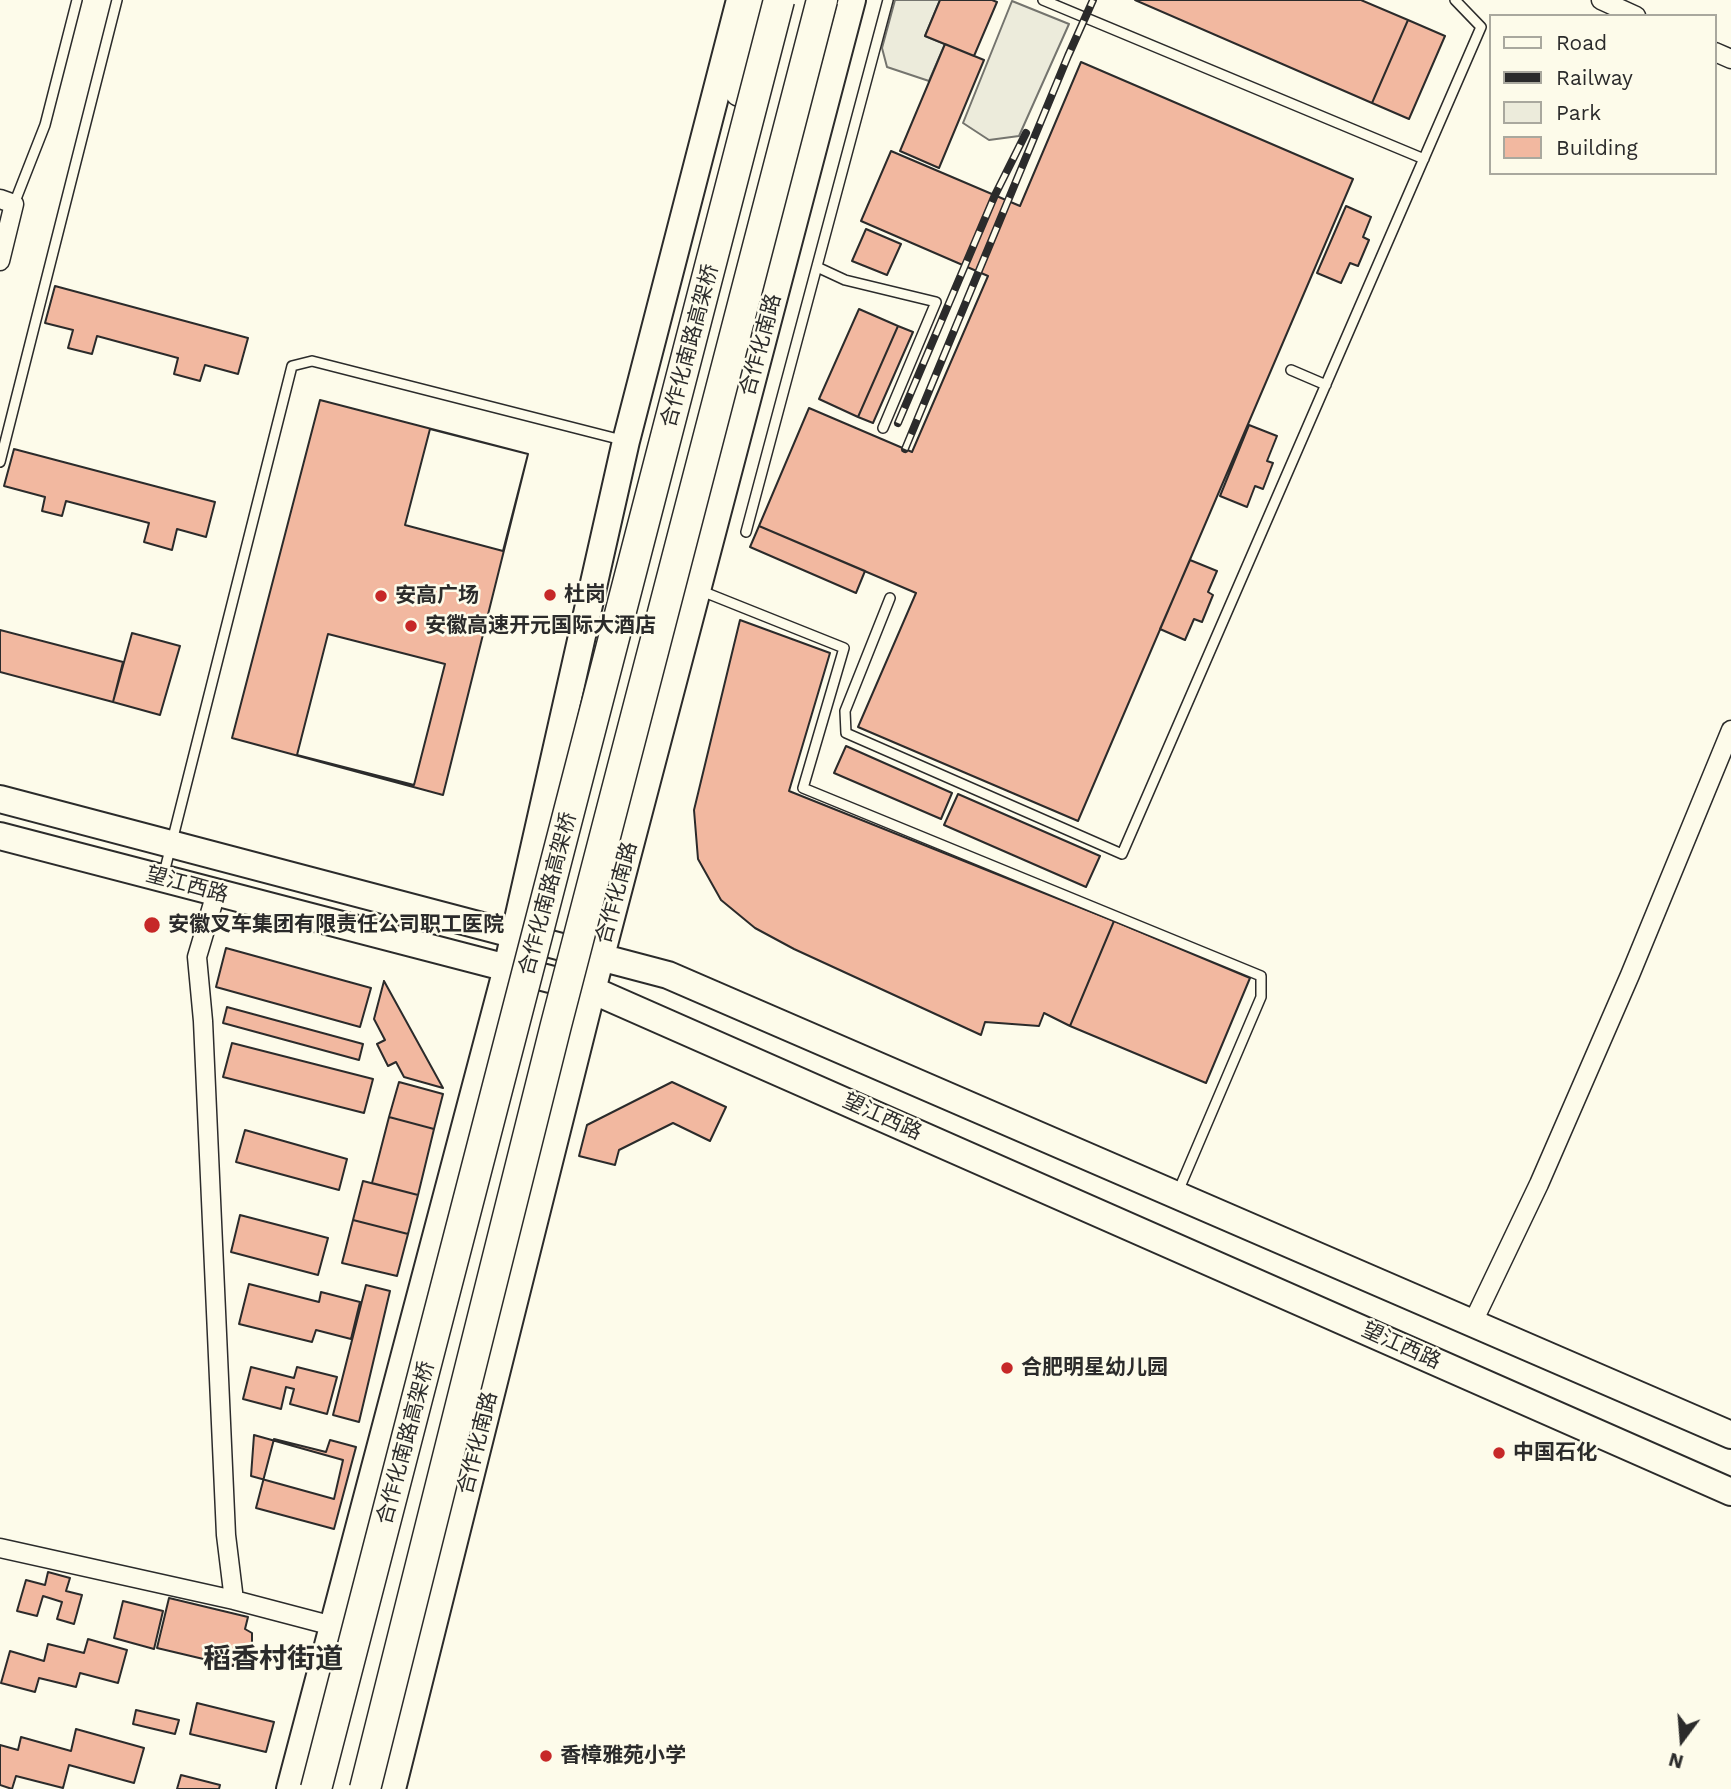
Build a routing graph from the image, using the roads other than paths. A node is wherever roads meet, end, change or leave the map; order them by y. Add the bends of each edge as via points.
1 (77, 0) edge
2 (117, 0) edge
3 (740, 0) edge
4 (763, 0) edge
5 (779, 0) edge
6 (822, 0) edge
7 (852, 0) edge
8 (888, 0) edge
9 (1043, 0) edge
10 (1455, 0) edge
11 (1601, 0) edge
12 (1632, 14) edge
13 (1424, 159) junction
14 (7, 201) edge
15 (0, 261) edge
16 (817, 267) junction
17 (1292, 370) dead end
18 (1326, 385) junction
19 (883, 428) dead end
20 (626, 441) junction
21 (0, 462) edge
22 (746, 533) dead end
23 (697, 589) junction
24 (890, 598) dead end
25 (624, 599) junction
26 (1731, 730) edge
27 (0, 799) edge
28 (0, 836) edge
29 (172, 844) junction
30 (163, 879) junction
31 (216, 893) junction
32 (515, 934) junction
33 (600, 957) junction
34 (507, 968) junction
35 (592, 990) junction
36 (1176, 1195) junction
37 (1473, 1322) junction
38 (1731, 1435) edge
39 (1731, 1492) edge
40 (0, 1548) edge
41 (234, 1600) junction
42 (333, 1626) junction
43 (290, 1789) edge
44 (316, 1789) edge
45 (365, 1789) edge
46 (392, 1789) edge

1 - 14 lane via 45,125
2 - 21 lane
3 - 20 main road
4 - 25 highway, bridge via 684,314
5 - 25 highway, 合作化南路高架桥, bridge
6 - 45 highway, 合作化南路高架桥, bridge via 556,1025
7 - 23 main road, 合作化南路
8 - 16 lane
9 - 13 lane
10 - 13 lane via 1481,27
11 - 12 street
13 - 18 lane
14 - 15 street
16 - 19 lane via 845,280 936,302
16 - 22 lane
17 - 18 lane
18 - 24 lane via 1122,854 846,733 845,711
20 - 29 lane via 312,361 292,366
20 - 32 main road
23 - 33 main road, 合作化南路
23 - 36 lane via 844,648 803,788 1261,976 1261,997
25 - 44 highway, 合作化南路高架桥, bridge
26 - 37 street via 1539,1184
27 - 29 main road, 望江西路
28 - 30 main road, 望江西路
29 - 30 lane
29 - 32 main road, 望江西路
30 - 31 main road, 望江西路
31 - 34 main road, 望江西路
31 - 41 street via 197,957 226,1535
32 - 33 main road, 望江西路
32 - 34 main road
33 - 35 main road, 合作化南路
33 - 36 main road, 望江西路 via 668,975
34 - 35 main road, 望江西路
34 - 42 main road
35 - 39 main road, 望江西路
35 - 46 main road, 合作化南路
36 - 37 main road, 望江西路
37 - 38 main road, 望江西路
40 - 41 street
41 - 42 street
42 - 43 main road

